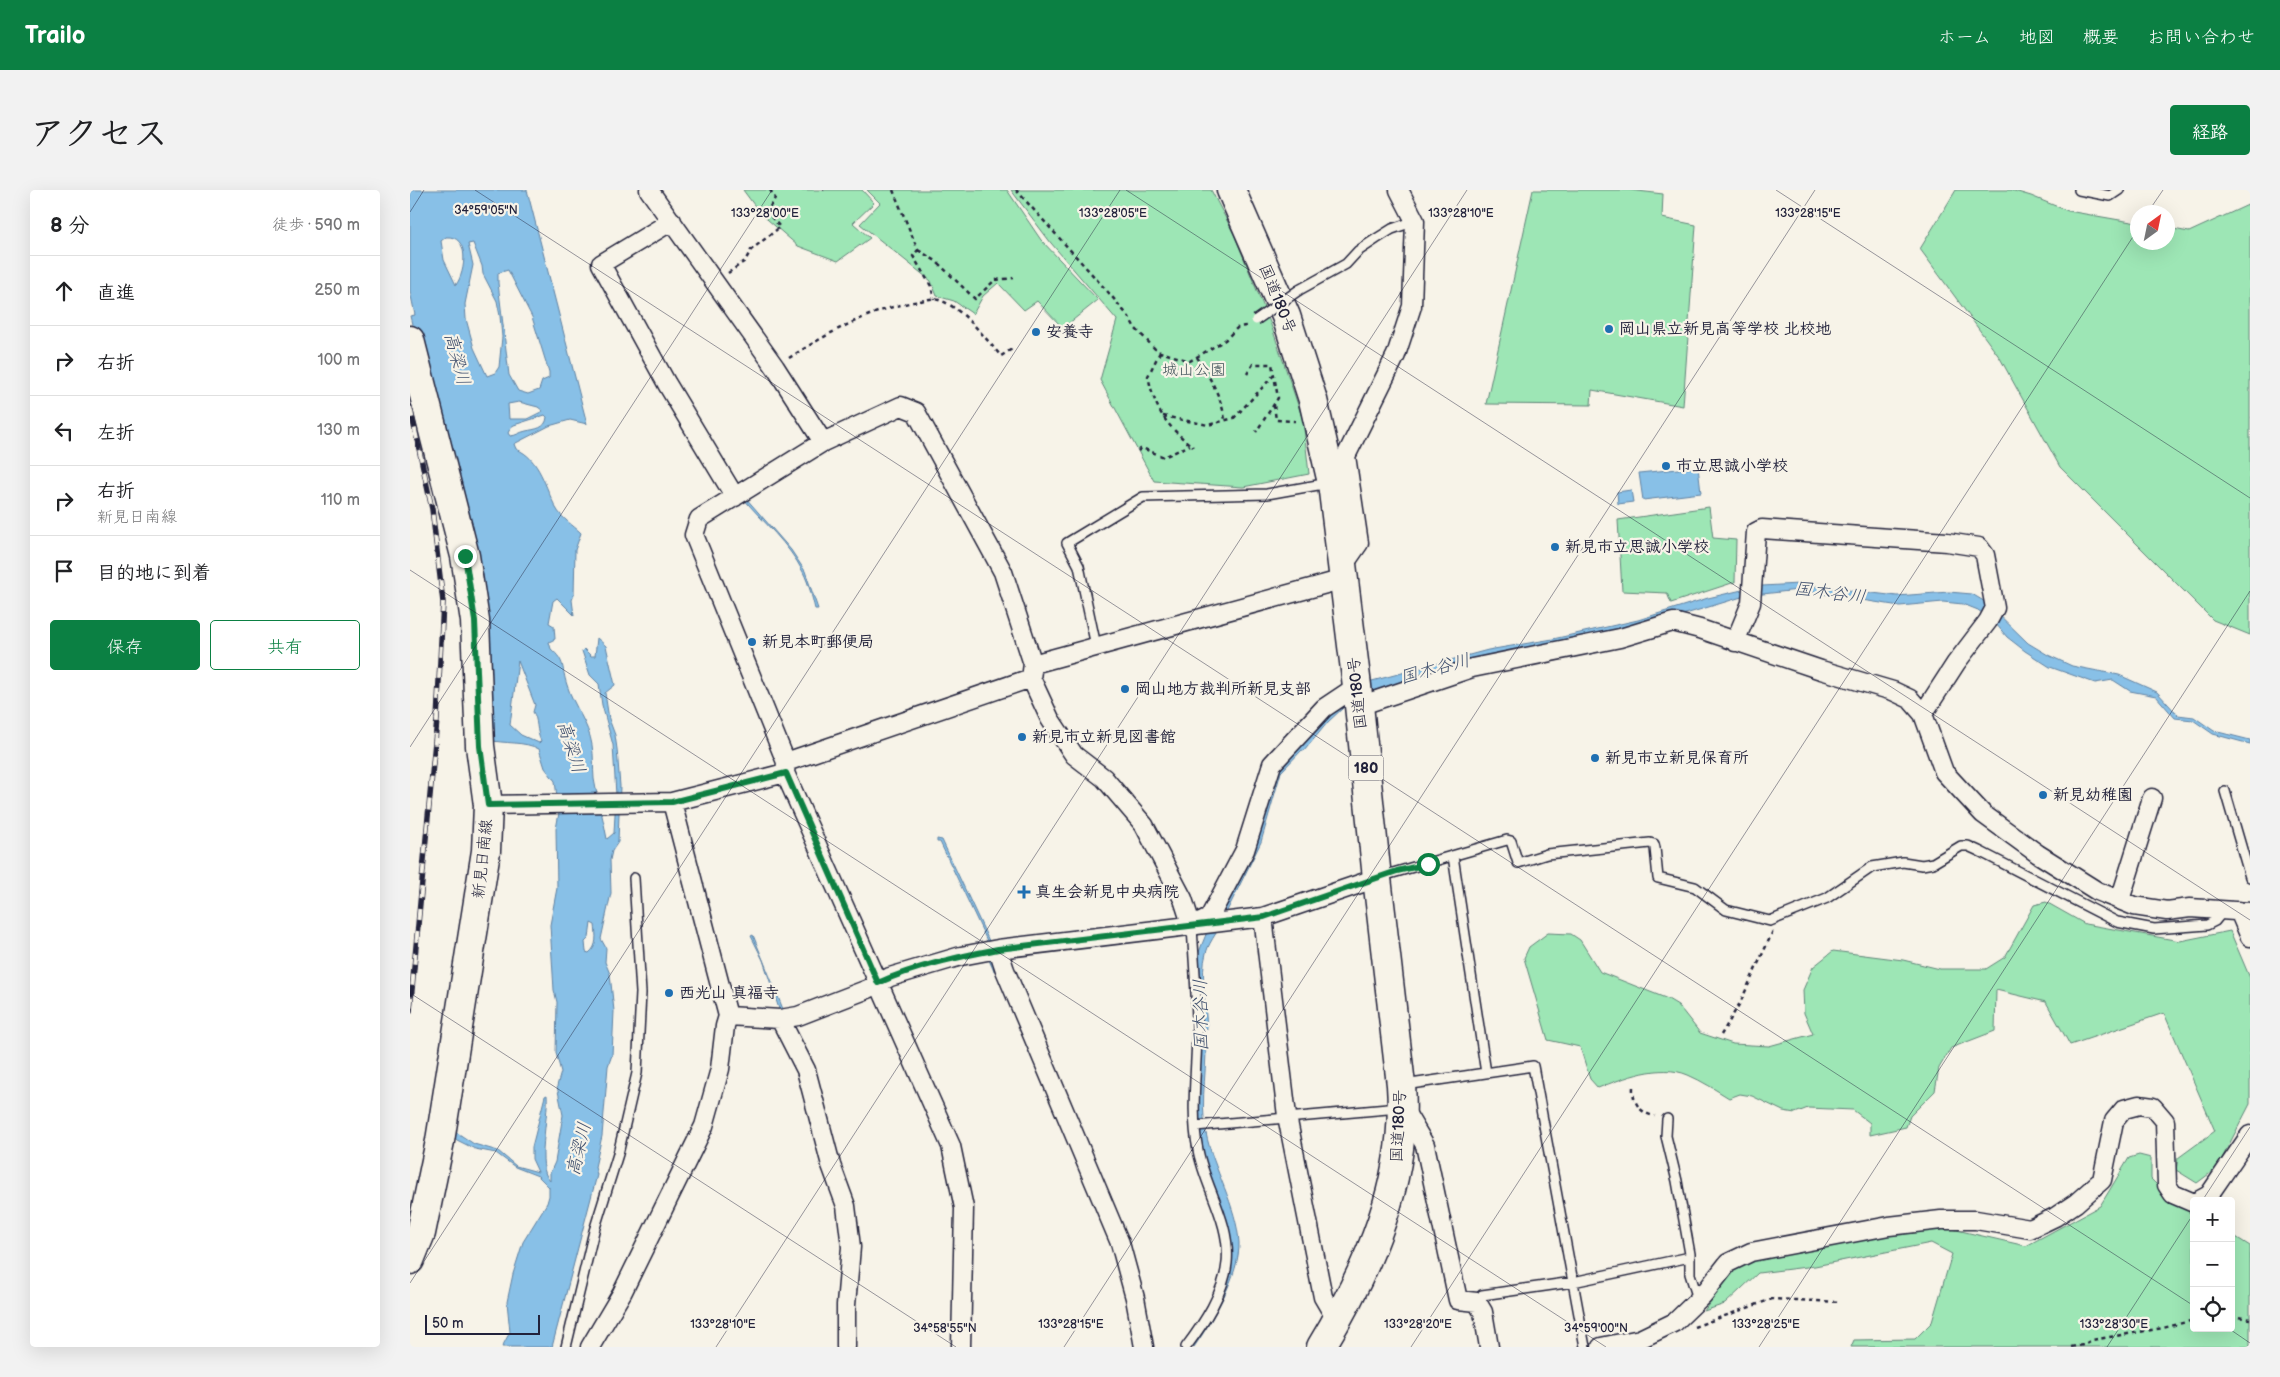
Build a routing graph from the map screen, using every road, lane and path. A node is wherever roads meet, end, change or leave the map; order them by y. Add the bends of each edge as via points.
1 (648, 190) edge
2 (770, 190) edge
3 (893, 190) edge
4 (1016, 190) edge
5 (1231, 190) edge
6 (1399, 190) edge
7 (2079, 190) edge
8 (2119, 190) edge
9 (672, 221) junction
10 (1415, 221) junction
11 (918, 250) junction
12 (1014, 278) dead end
13 (715, 282) junction
14 (934, 299) junction
15 (1256, 320) joint
16 (410, 340) edge
17 (1012, 349) dead end
18 (1160, 352) junction
19 (1196, 357) junction
20 (775, 367) junction
21 (1247, 374) dead end
22 (1274, 375) junction
23 (1274, 404) junction
24 (1163, 416) junction
25 (1225, 420) junction
26 (1298, 422) dead end
27 (1256, 432) dead end
28 (823, 442) junction
29 (1138, 451) dead end
30 (1332, 483) junction
31 (736, 497) junction
32 (1343, 572) junction
33 (1735, 642) junction
34 (1096, 646) junction
35 (1032, 671) junction
36 (1358, 696) junction
37 (1923, 714) junction
38 (786, 767) junction
39 (2225, 791) dead end
40 (2152, 798) dead end
41 (672, 802) junction
42 (496, 804) junction
43 (1453, 856) junction
44 (2250, 877) edge
45 (634, 878) dead end
46 (1377, 878) junction
47 (2120, 900) junction
48 (2241, 909) edge
49 (1264, 917) junction
50 (1776, 919) junction
51 (1192, 927) junction
52 (2250, 937) edge
53 (998, 949) junction
54 (878, 983) junction
55 (728, 1016) junction
56 (780, 1018) junction
57 (1721, 1035) dead end
58 (1486, 1073) junction
59 (1633, 1087) dead end
60 (1402, 1096) junction
61 (1287, 1116) junction
62 (1667, 1119) joint
63 (1195, 1126) junction
64 (2250, 1135) edge
65 (2205, 1197) edge
66 (2190, 1201) edge
67 (1690, 1256) junction
68 (410, 1260) edge
69 (1574, 1282) junction
70 (1698, 1300) junction
71 (1477, 1302) junction
72 (1840, 1302) dead end
73 (2235, 1317) edge
74 (2250, 1319) edge
75 (1337, 1321) junction
76 (2190, 1321) edge
77 (1687, 1331) dead end
78 (566, 1347) edge
79 (590, 1347) edge
80 (846, 1347) edge
81 (961, 1347) edge
82 (1144, 1347) edge
83 (1186, 1347) edge
84 (1321, 1347) edge
85 (1489, 1347) edge
86 (1585, 1347) edge
87 (1601, 1347) edge
88 (2071, 1347) edge

1 - 9 street
2 - 13 path via 775,198 767,212 780,227 751,250 746,261
3 - 11 path
4 - 18 path via 1108,292 1135,328
5 - 30 main road, 国道180号 / 180 via 1286,316 1312,400
6 - 10 street
7 - 8 lane via 2110,196
9 - 13 street
9 - 31 street via 602,264 667,384
10 - 15 lane, bridge via 1392,229 1358,251 1346,264 1299,290
10 - 32 street via 1412,306 1396,355 1346,456 1359,543
11 - 12 path via 936,261 975,299 995,280
11 - 14 path via 913,256 931,286
13 - 20 street
14 - 17 path via 962,315 1001,356
14 - 20 path via 903,303 834,330
15 - 19 path via 1248,326 1238,327 1225,340
16 - 42 main road, 新見日南線 via 465,556 475,621 480,746
18 - 19 path via 1190,361
18 - 24 path via 1148,376
19 - 25 path via 1224,408
20 - 28 street
21 - 22 path via 1253,364 1272,364
22 - 23 path via 1278,398
22 - 25 path via 1234,418
23 - 26 path via 1276,420
23 - 27 path
24 - 25 path via 1208,424
24 - 29 path via 1170,428 1192,446 1164,458 1142,448
28 - 31 street
28 - 35 street via 901,406 916,412 1003,572
30 - 32 main road, 国道180号 / 180
30 - 34 lane via 1267,494 1143,497 1067,543 1079,566
31 - 38 street via 699,519 694,535
32 - 34 street
32 - 36 main road, 国道180号 / 180
33 - 36 street via 1673,622 1620,638 1472,668
33 - 37 street via 1893,691 1910,699
33 - 37 street via 1751,603 1756,532 1762,529 1979,547 1985,555 1992,615
34 - 35 street
35 - 38 street
35 - 51 street via 1050,719 1074,755 1104,778 1144,825 1183,899
36 - 46 main road, 国道180号 / 180
36 - 51 street via 1324,708 1272,764 1245,850 1209,918
37 - 47 street via 1944,772 1983,814 2038,854 2097,891
38 - 41 street
38 - 54 street
39 - 44 lane
40 - 47 street
41 - 42 street
41 - 55 street
42 - 68 main road, 新見日南線 via 440,1142 421,1232
43 - 46 lane
43 - 50 lane via 1507,840 1511,840 1518,863 1547,854 1650,843 1655,848 1658,878 1695,887 1726,910 1761,920
43 - 58 lane
45 - 78 lane via 641,993 637,1072
46 - 49 street
46 - 60 main road, 国道180号 / 180
47 - 48 street via 2134,906 2167,911
48 - 50 lane via 2207,925 2154,929 2117,922 1979,851 1961,846 1933,863 1903,862 1872,867 1827,898
48 - 52 street
49 - 51 street
49 - 61 street
50 - 57 path via 1740,1002
51 - 53 street
51 - 63 lane via 1197,1028
53 - 54 street via 961,956
53 - 82 street via 1120,1244
54 - 56 street via 798,1016
54 - 81 street via 951,1146 964,1208
55 - 56 street
55 - 79 street via 720,1070 704,1126 622,1293
56 - 80 street via 806,1070 831,1165 846,1206 851,1247
58 - 60 lane
58 - 69 lane via 1533,1066
59 - 62 path via 1635,1103 1644,1112
60 - 61 lane
60 - 71 street via 1425,1145 1458,1300
60 - 75 main road, 国道180号 / 180 via 1396,1171 1383,1221
61 - 63 lane
61 - 75 street via 1322,1297
62 - 67 lane via 1666,1136
63 - 83 lane via 1198,1151 1219,1210 1228,1254 1221,1286 1206,1318
64 - 65 street
66 - 70 street via 2173,1194 2167,1185 2165,1121 2153,1107 2124,1109 2114,1121 2102,1180 2069,1208 2030,1229 1976,1220 1941,1220 1889,1226 1751,1252 1728,1263
67 - 69 lane
67 - 70 lane via 1690,1274
69 - 71 lane via 1482,1295
69 - 86 lane
70 - 87 street via 1676,1322 1640,1339
71 - 85 street via 1483,1312
72 - 77 path via 1772,1299
73 - 74 path
75 - 84 main road, 国道180号 / 180
76 - 88 path

